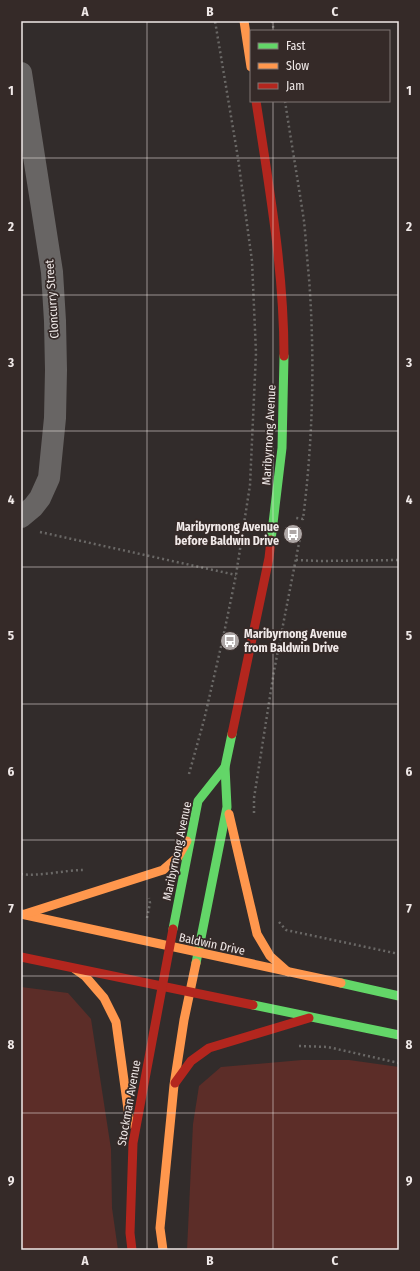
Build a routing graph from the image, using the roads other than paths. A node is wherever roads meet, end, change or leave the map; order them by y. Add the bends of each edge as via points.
1 (244, 21) edge
2 (250, 60) edge
3 (21, 73) edge
4 (256, 102) edge
5 (28, 523) edge
6 (225, 767) junction
7 (227, 807) junction
8 (194, 821) junction
9 (22, 914) edge
10 (170, 948) junction
11 (198, 953) junction
12 (21, 957) edge
13 (73, 968) junction
14 (288, 972) junction
15 (163, 986) junction
16 (190, 992) junction
17 (399, 996) edge
18 (312, 1018) junction
19 (399, 1035) edge
20 (174, 1085) junction
21 (133, 1143) junction
22 (132, 1250) edge
23 (164, 1250) edge

1 - 2 street
3 - 5 street, Cloncurry Street via 52,272 56,370 55,418 49,478 33,507
4 - 6 street, Maribyrnong Avenue via 277,240 282,292 282,441 269,558
6 - 7 street, Maribyrnong Avenue
6 - 8 street, Maribyrnong Avenue via 198,801
7 - 11 street, Maribyrnong Avenue
7 - 14 street via 258,934 270,956
8 - 9 street via 183,852 163,870
8 - 10 street, Maribyrnong Avenue
9 - 10 street, Baldwin Drive
10 - 11 street, Baldwin Drive
10 - 15 street, Maribyrnong Avenue
11 - 14 street, Baldwin Drive
11 - 16 street, Maribyrnong Avenue
12 - 13 street
13 - 15 street
13 - 21 street via 85,976 104,998 116,1022
14 - 17 street, Baldwin Drive
15 - 16 street
15 - 21 street, Stockman Avenue
16 - 18 street
16 - 20 street
18 - 19 street
18 - 20 street via 208,1048 191,1061
20 - 23 street via 160,1228
21 - 22 street, Stockman Avenue via 130,1233

